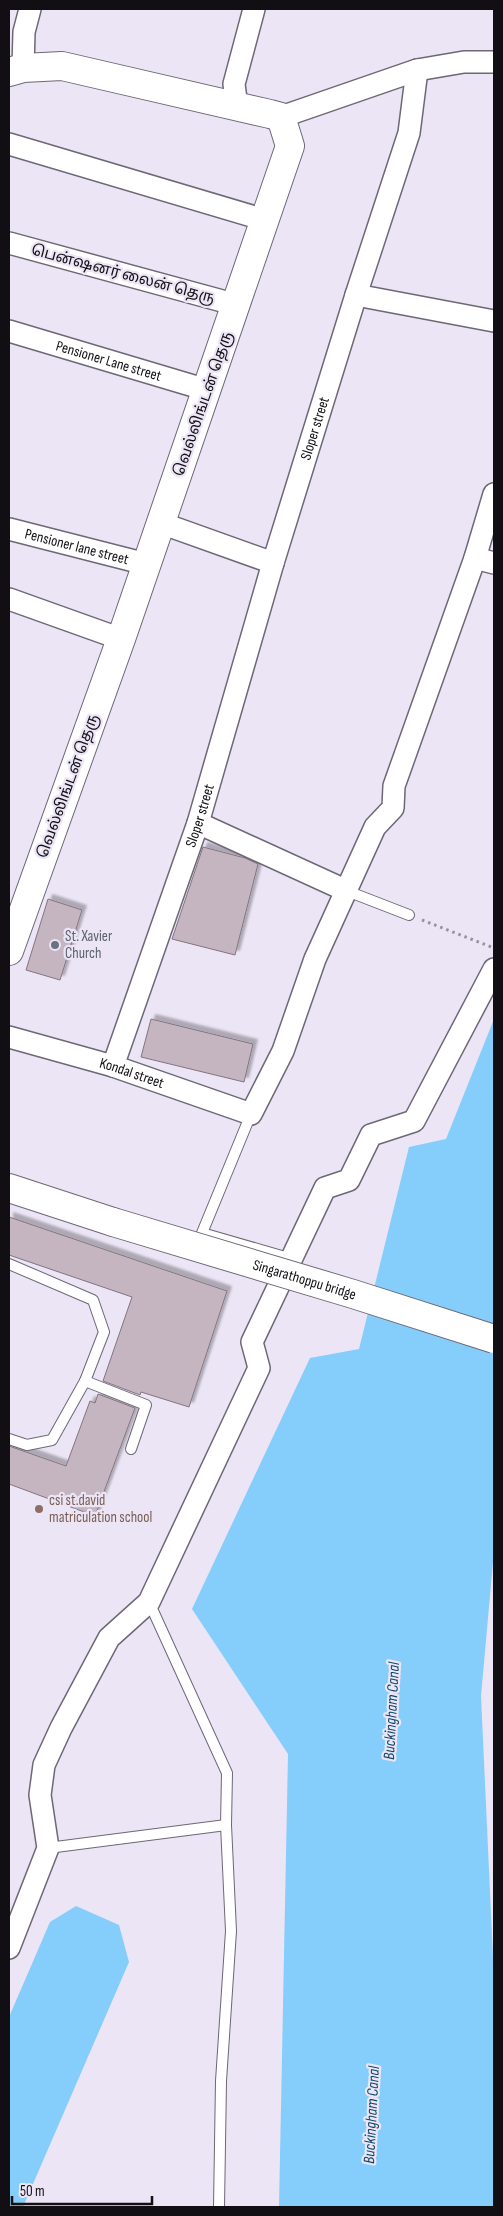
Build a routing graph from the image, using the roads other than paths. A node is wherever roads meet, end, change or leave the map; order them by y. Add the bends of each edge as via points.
1 (30, 9) edge
2 (254, 9) edge
3 (494, 62) edge
4 (16, 70) edge
5 (417, 70) junction
6 (237, 107) junction
7 (281, 117) junction
8 (9, 144) edge
9 (265, 220) junction
10 (9, 243) edge
11 (356, 294) junction
12 (237, 305) junction
13 (494, 321) edge
14 (9, 331) edge
15 (207, 390) junction
16 (494, 494) edge
17 (162, 523) junction
18 (9, 529) edge
19 (485, 561) edge
20 (273, 563) junction
21 (146, 564) junction
22 (9, 599) edge
23 (121, 639) junction
24 (198, 823) junction
25 (347, 890) junction
26 (409, 915) road end
27 (9, 950) edge
28 (494, 969) edge
29 (9, 1037) edge
30 (113, 1066) junction
31 (251, 1114) junction
32 (9, 1188) edge
33 (292, 1259) junction
34 (9, 1264) edge
35 (494, 1339) edge
36 (85, 1381) junction
37 (9, 1439) edge
38 (131, 1449) dead end
39 (149, 1602) junction
40 (226, 1825) junction
41 (48, 1848) junction
42 (9, 1948) edge
43 (219, 2207) edge

1 - 4 street
2 - 6 street via 234,84
3 - 5 street via 464,62
4 - 6 main road via 62,66
5 - 7 street
5 - 11 street, Sloper street via 409,133
6 - 7 main road
7 - 9 main road, வெல்லிங்டன் தெரு via 290,146
8 - 9 street
9 - 12 main road, வெல்லிங்டன் தெரு
10 - 12 street, பென்ஷனர் லைன் தெரு
11 - 13 street
11 - 20 street, Sloper street
12 - 15 main road, வெல்லிங்டன் தெரு
14 - 15 street, Pensioner Lane street
15 - 17 main road, வெல்லிங்டன் தெரு
16 - 19 street
17 - 20 street
17 - 21 main road, வெல்லிங்டன் தெரு
18 - 21 street, Pensioner lane street
19 - 25 street via 394,786 393,808 375,827
20 - 24 street, Sloper street
21 - 23 main road, வெல்லிங்டன் தெரு
22 - 23 street
23 - 27 main road, வெல்லிங்டன் தெரு
24 - 25 street
24 - 30 street, Sloper street
25 - 26 lane
25 - 31 street via 315,959 282,1051
28 - 33 street via 414,1121 371,1135 349,1180 325,1188
29 - 30 street, Kondal street
30 - 31 street, Kondal street
31 - 33 lane via 202,1233
32 - 35 main road, Singarathoppu bridge, bridge
33 - 39 street via 252,1342 259,1368
34 - 36 lane via 93,1300 104,1332
36 - 37 lane via 52,1440 27,1446
36 - 38 lane via 146,1405
39 - 40 lane via 227,1773
39 - 41 street via 108,1638 44,1765 40,1795
40 - 41 lane
40 - 43 lane via 230,1931 221,2081
41 - 42 street

